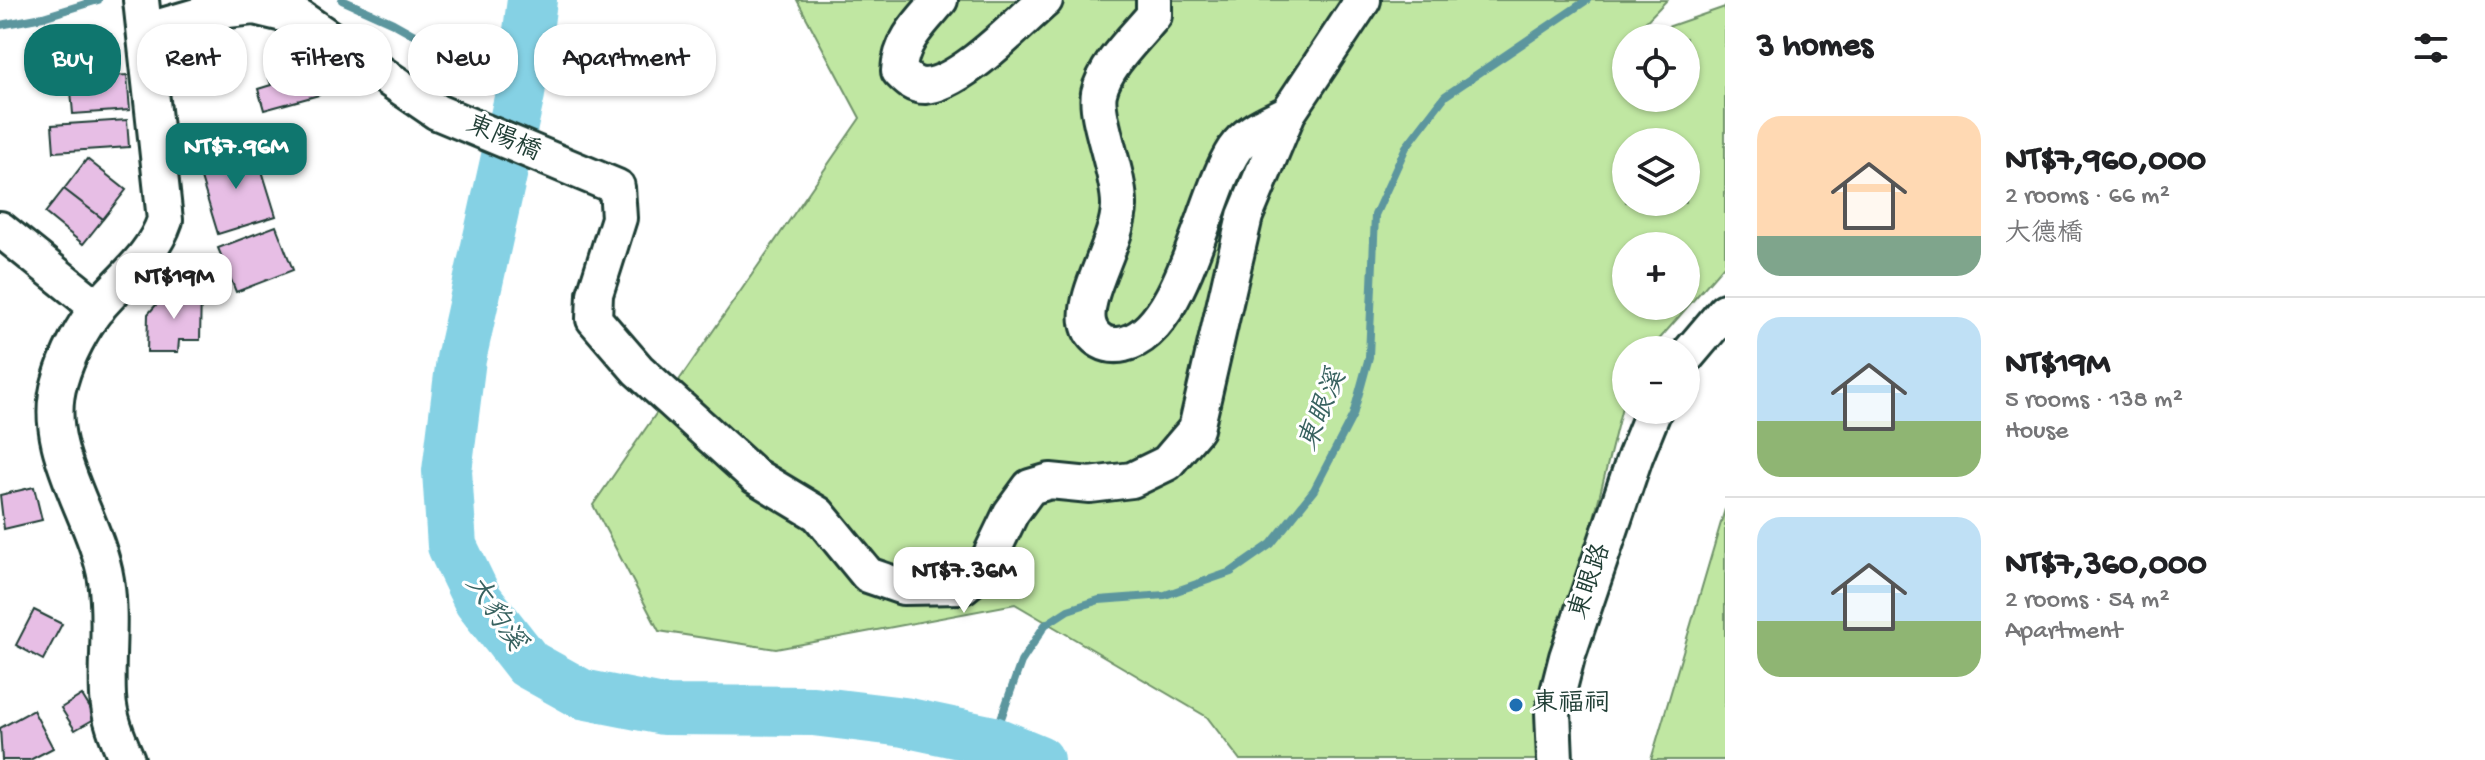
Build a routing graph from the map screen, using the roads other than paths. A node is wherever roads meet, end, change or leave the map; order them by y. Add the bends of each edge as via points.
1 (940, 0) edge
2 (1045, 0) edge
3 (1154, 0) edge
4 (1363, 0) edge
5 (142, 12) edge
6 (1288, 113) junction
7 (0, 229) edge
8 (98, 308) junction
9 (1725, 311) edge
10 (1700, 340) edge
11 (1648, 424) edge
12 (127, 760) edge
13 (1555, 760) edge

1 - 2 street via 899,55 899,71 911,84 946,80
3 - 6 street via 1154,15 1103,79 1098,97 1119,206 1111,248 1090,299 1088,323 1096,339 1125,344 1150,332 1200,238 1233,151 1247,134
4 - 6 street
5 - 6 street, 東陽橋 via 254,7 300,18 437,112 617,187 619,218 595,294 594,319 638,370 755,476 818,514 868,575 903,587 963,586 984,569 1030,487 1050,481 1090,485 1132,480 1167,463 1196,429 1245,216
5 - 8 street via 165,220 149,253
7 - 8 street
8 - 12 street via 68,361 55,415 62,453 106,578 108,698
9 - 10 street
11 - 13 street, 東眼路 via 1567,657 1553,712

